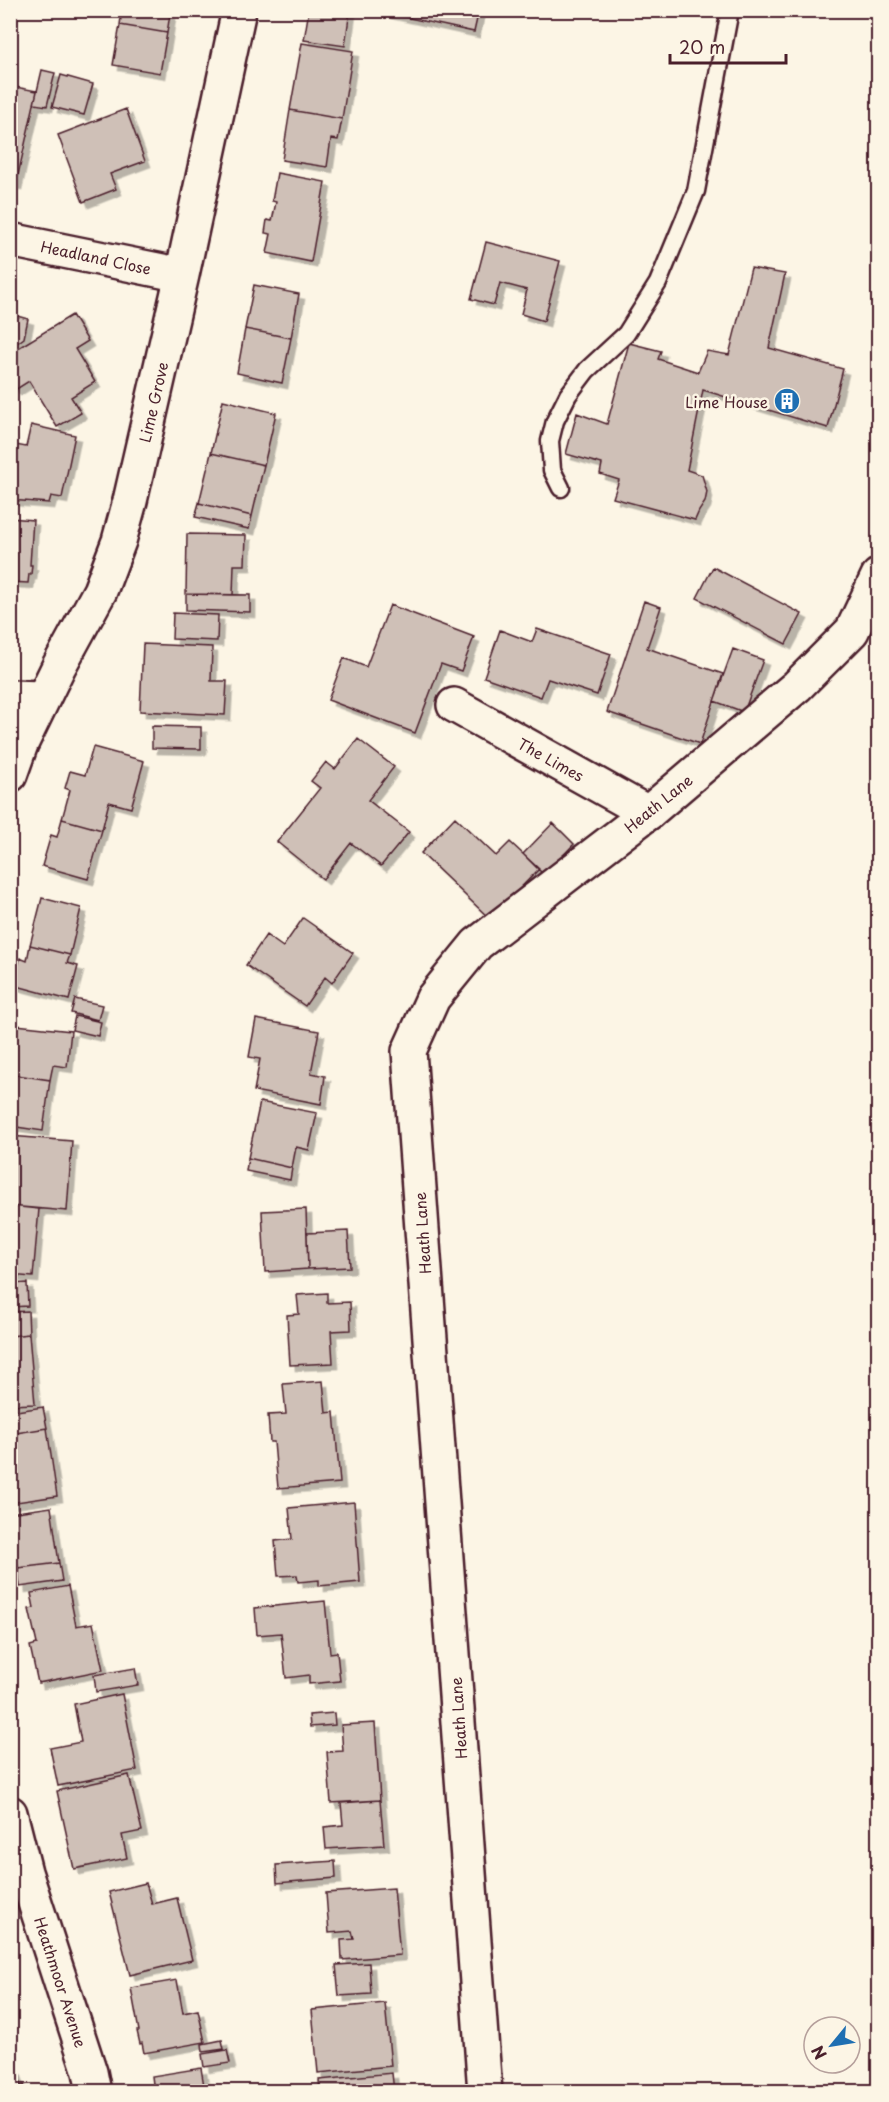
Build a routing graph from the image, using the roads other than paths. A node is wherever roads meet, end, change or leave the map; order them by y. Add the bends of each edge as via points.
1 (238, 10) edge
2 (730, 10) edge
3 (10, 240) edge
4 (182, 275) junction
5 (561, 488) dead end
6 (879, 576) edge
7 (10, 697) edge
8 (43, 698) junction
9 (454, 705) dead end
10 (10, 775) edge
11 (648, 813) junction
12 (10, 1813) edge
13 (18, 1873) edge
14 (94, 2091) edge
15 (485, 2091) edge

1 - 4 street, Lime Grove
2 - 5 lane via 696,191 658,283 626,334 587,370 568,394 555,421 549,441 552,470
3 - 4 street, Headland Close
4 - 8 street, Lime Grove via 119,541 100,591
6 - 11 street, Heath Lane via 852,631 797,686
7 - 8 street
8 - 10 street, Lime Grove
9 - 11 street, The Limes
11 - 15 street, Heath Lane via 477,944 433,998 409,1052
12 - 13 street
13 - 14 street, Heathmoor Avenue

